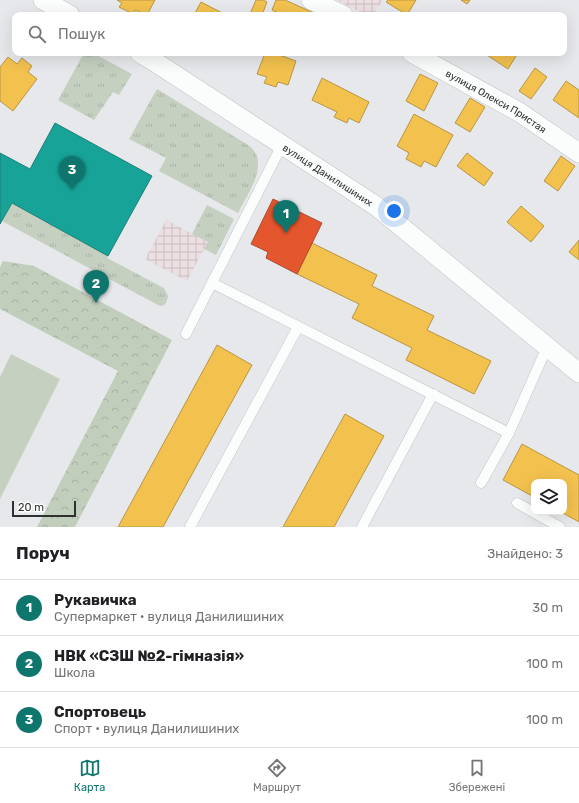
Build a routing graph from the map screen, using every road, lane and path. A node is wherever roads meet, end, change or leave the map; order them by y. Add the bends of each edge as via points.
1 (43, 0) edge
2 (311, 0) edge
3 (65, 12) edge
4 (337, 12) edge
5 (145, 56) edge
6 (417, 56) edge
7 (282, 145) junction
8 (579, 153) edge
9 (212, 283) junction
10 (298, 327) junction
11 (186, 334) dead end
12 (548, 347) junction
13 (579, 373) edge
14 (433, 394) junction
15 (509, 433) junction
16 (481, 483) dead end
17 (517, 503) dead end
18 (190, 527) edge
19 (362, 527) edge
20 (560, 527) edge

1 - 3 street
2 - 4 street
5 - 7 street, вулиця Данилишиних
6 - 8 street, вулиця Олекси Пристая via 519,112
7 - 9 lane
7 - 12 street, вулиця Данилишиних via 379,209
9 - 10 lane
9 - 11 lane
10 - 14 lane
10 - 18 lane
12 - 13 street, вулиця Данилишиних
12 - 15 lane
14 - 15 lane
14 - 19 lane
15 - 16 lane
17 - 20 lane

